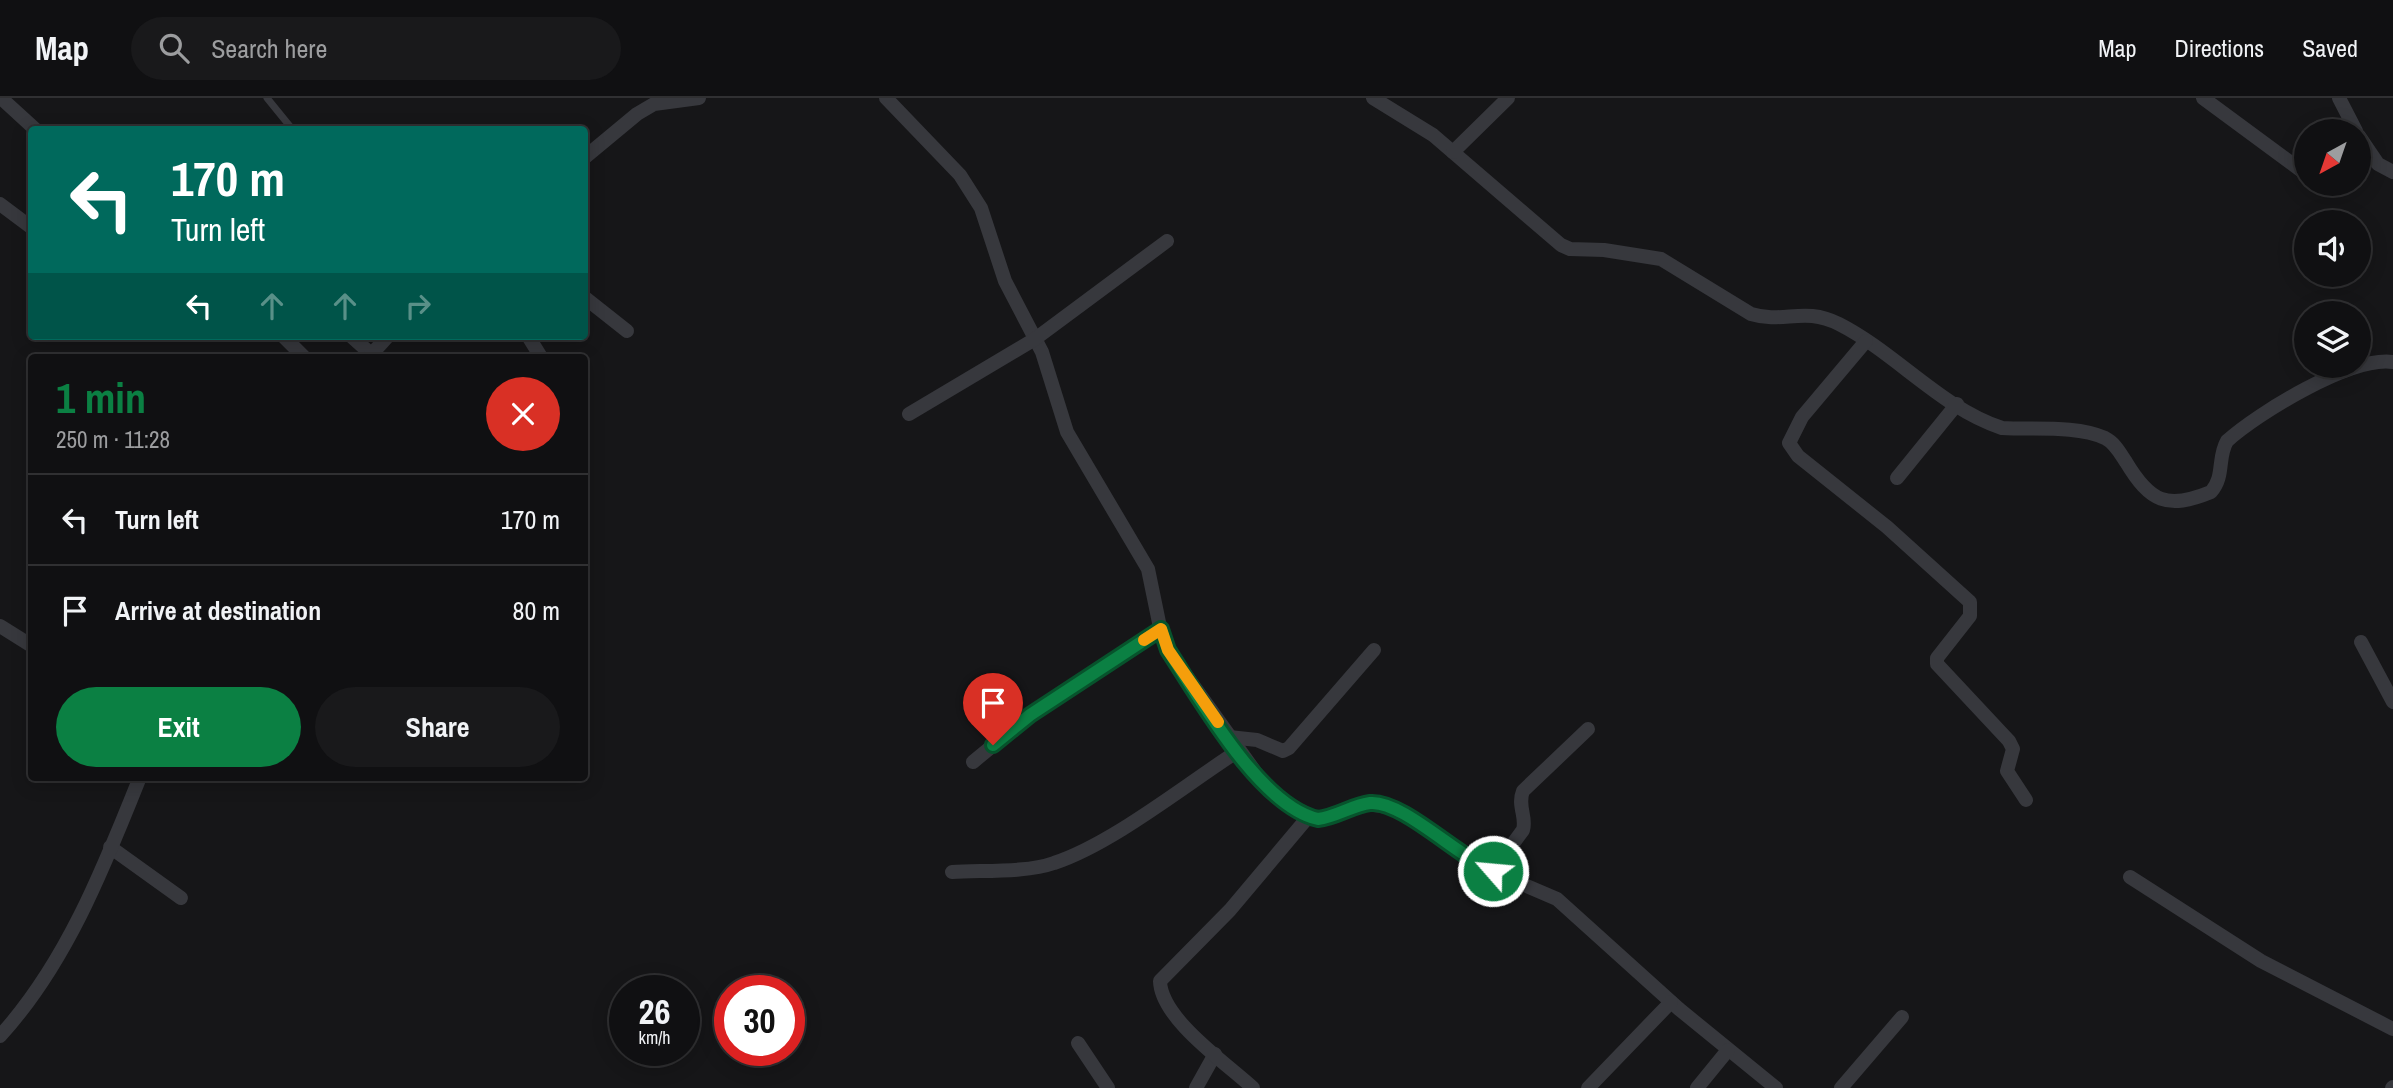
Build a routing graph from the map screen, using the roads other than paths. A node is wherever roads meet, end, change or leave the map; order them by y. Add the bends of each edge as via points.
1 (1, 98) edge
2 (267, 98) edge
3 (699, 98) edge
4 (886, 98) edge
5 (1373, 98) edge
6 (1508, 98) edge
7 (2203, 98) edge
8 (2339, 98) edge
9 (2350, 119) edge
10 (32, 126) edge
11 (290, 126) edge
12 (1453, 152) junction
13 (2371, 154) edge
14 (588, 155) edge
15 (2294, 165) edge
16 (2393, 172) edge
17 (0, 204) edge
18 (28, 225) edge
19 (1167, 241) dead end
20 (588, 300) edge
21 (627, 331) dead end
22 (1035, 339) junction
23 (287, 340) edge
24 (355, 340) edge
25 (384, 340) edge
26 (1866, 341) junction
27 (301, 354) edge
28 (368, 354) edge
29 (372, 354) edge
30 (2393, 362) edge
31 (1957, 404) junction
32 (909, 414) dead end
33 (1897, 478) dead end
34 (0, 626) edge
35 (1161, 629) junction
36 (2361, 642) dead end
37 (28, 644) edge
38 (1374, 650) dead end
39 (2393, 702) edge
40 (1588, 729) dead end
41 (1229, 737) junction
42 (1238, 751) junction
43 (973, 762) dead end
44 (138, 781) edge
45 (2026, 800) dead end
46 (1309, 817) junction
47 (110, 847) junction
48 (1493, 871) junction
49 (952, 872) dead end
50 (2130, 877) dead end
51 (181, 898) dead end
52 (1671, 1002) junction
53 (1902, 1017) dead end
54 (2393, 1029) edge
55 (0, 1037) edge
56 (1078, 1043) dead end
57 (1728, 1050) junction
58 (1215, 1054) junction
59 (1108, 1088) edge
60 (1196, 1088) edge
61 (1253, 1088) edge
62 (1588, 1088) edge
63 (1697, 1088) edge
64 (1776, 1088) edge
65 (1841, 1088) edge

1 - 10 street
2 - 11 lane
3 - 14 street via 654,104
4 - 22 street via 960,176 981,208 1005,281
5 - 12 street
6 - 12 street
7 - 15 street
8 - 9 street
12 - 26 street via 1570,249 1661,259 1751,314 1763,318 1820,316
13 - 16 street
17 - 18 street
19 - 22 street
20 - 21 street
22 - 32 street
22 - 35 street via 1073,443 1148,569
23 - 27 street
24 - 28 street
25 - 29 street
26 - 31 street
26 - 45 street via 1802,417 1789,443 1798,456 1970,602 1970,616 1937,664 2009,741 2013,748 2007,771
30 - 31 street via 2365,364 2338,375 2238,432 2222,450 2217,485 2202,496 2174,503 2146,490 2109,439 2082,432 2002,428
31 - 33 street
34 - 37 street
35 - 41 street via 1168,650
35 - 43 street via 1030,715
36 - 39 street
38 - 41 street via 1289,748 1283,751 1257,740
40 - 48 street via 1523,792 1523,830
41 - 42 street
42 - 46 street via 1269,791
42 - 49 street via 1068,858 1041,866
44 - 47 street
46 - 48 street via 1329,817 1368,803 1388,806
46 - 58 street via 1230,910 1160,981 1160,990 1177,1018
47 - 51 street
47 - 55 street via 42,984
48 - 52 street via 1557,900
50 - 54 street via 2261,961
52 - 57 street
52 - 62 street
53 - 65 street
56 - 59 street
57 - 63 street
57 - 64 street
58 - 60 street
58 - 61 street

